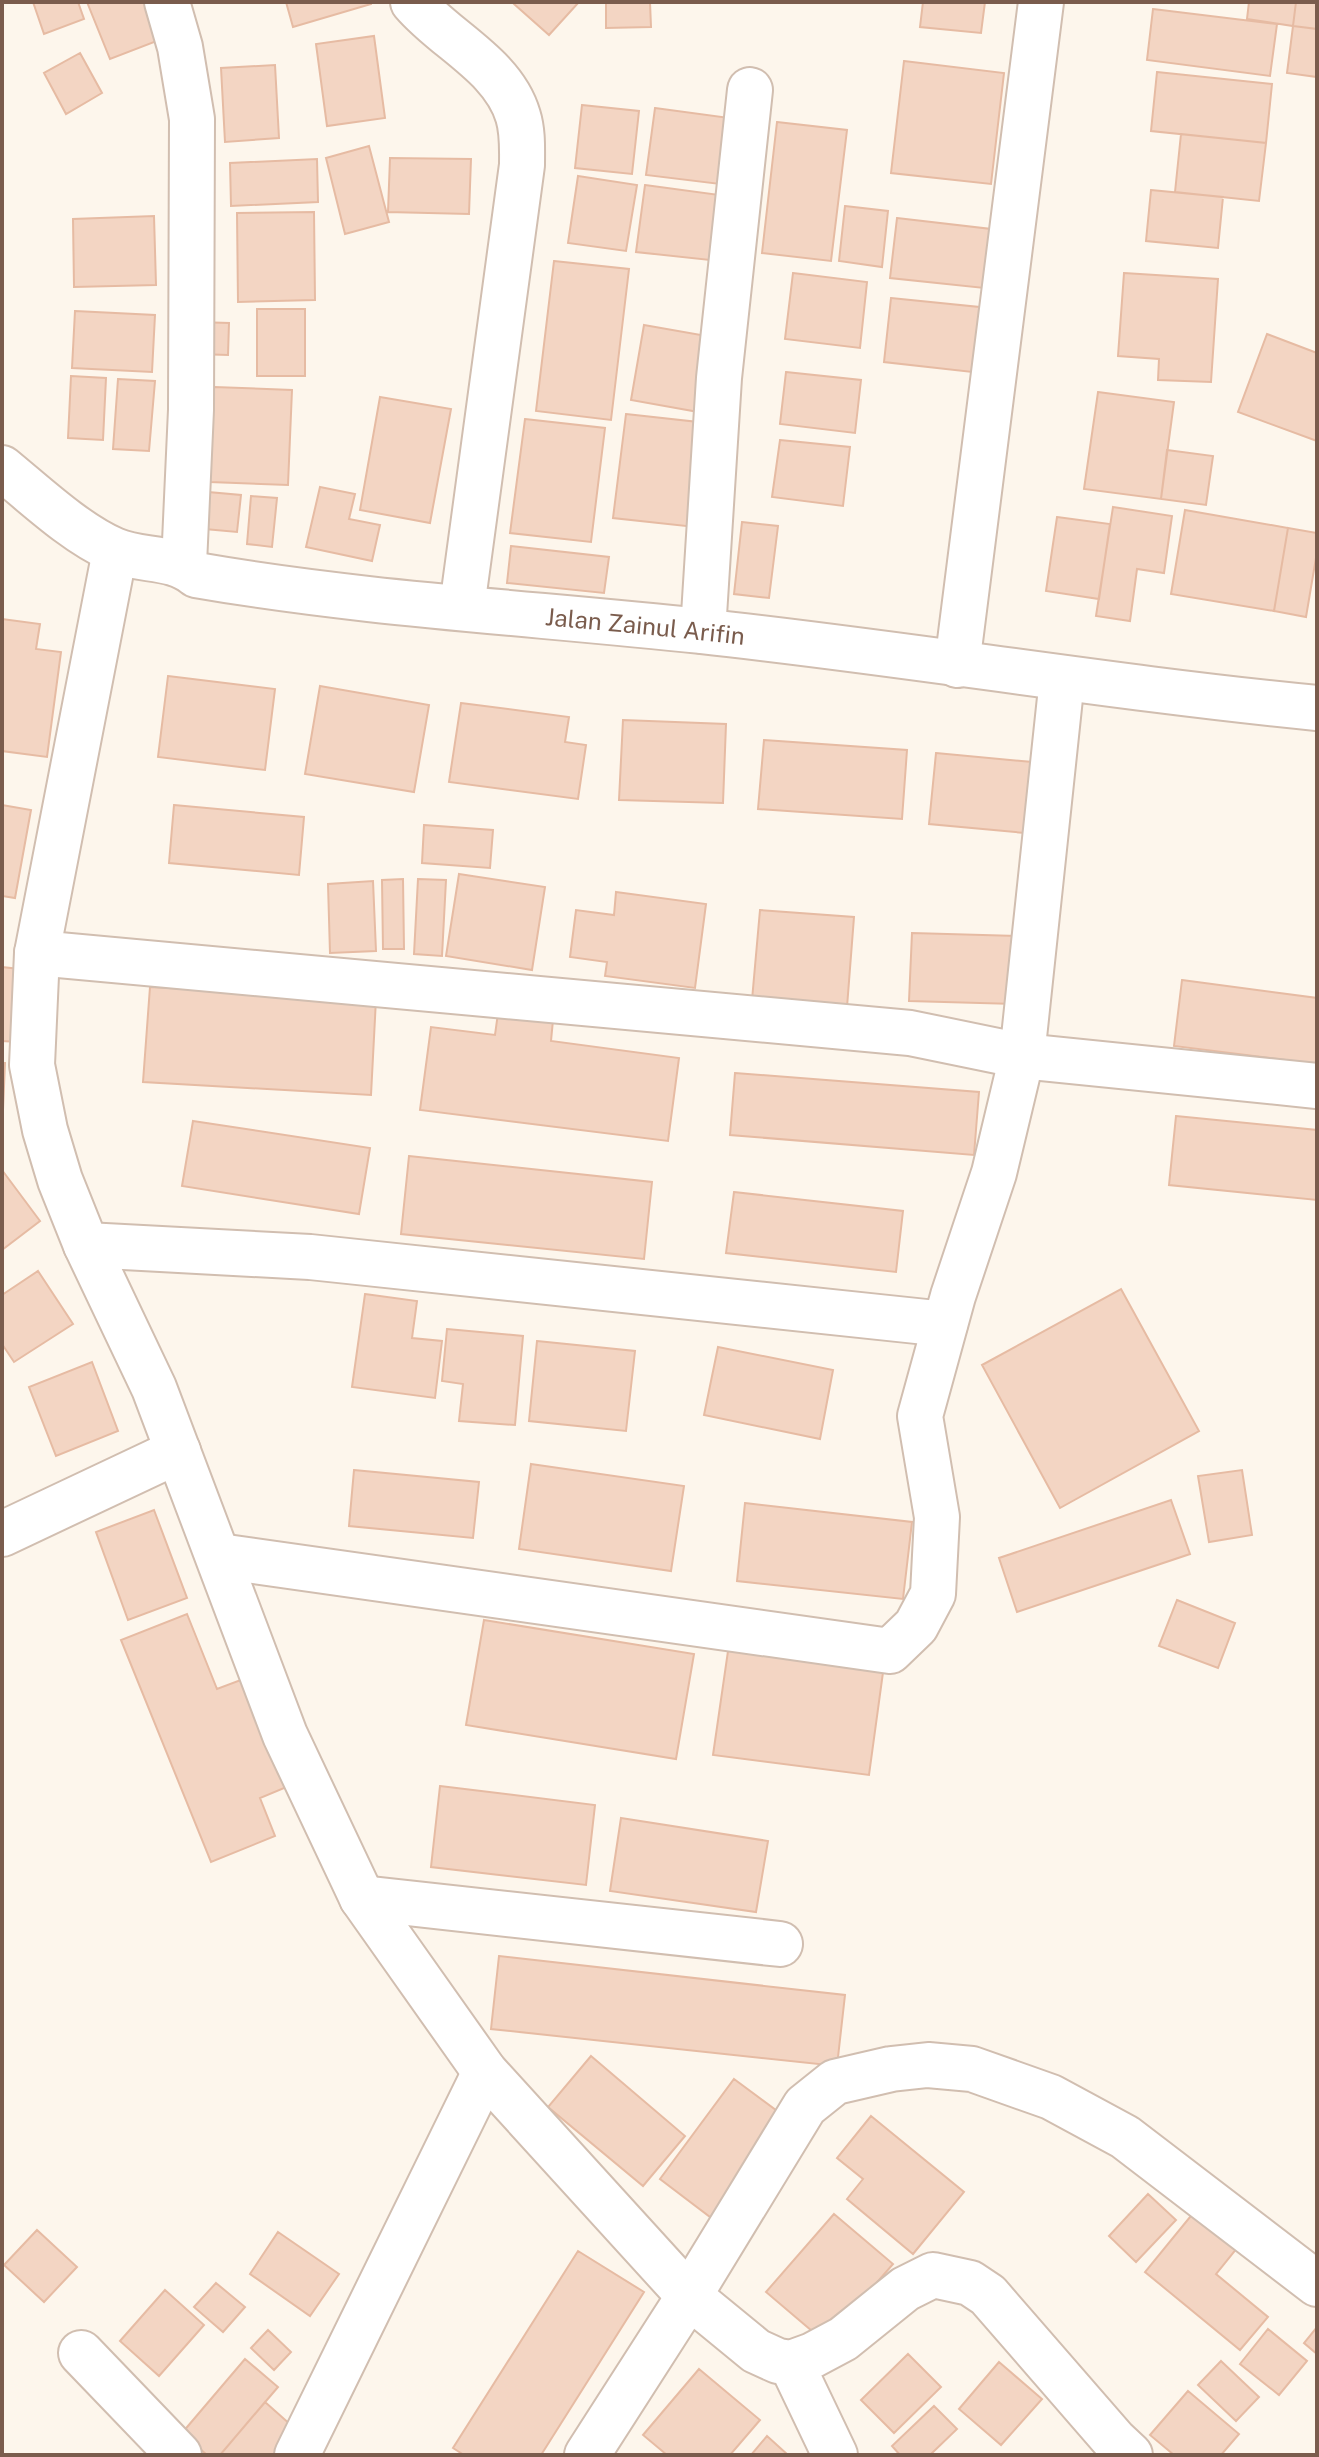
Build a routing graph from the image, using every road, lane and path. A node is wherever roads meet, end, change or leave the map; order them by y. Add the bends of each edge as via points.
1 (167, 2) edge
2 (413, 2) edge
3 (1041, 2) edge
4 (750, 90) dead end
5 (2, 468) edge
6 (115, 551) junction
7 (184, 564) junction
8 (462, 607) junction
9 (703, 631) junction
10 (957, 665) junction
11 (1062, 679) junction
12 (1317, 708) edge
13 (37, 953) junction
14 (1022, 1056) junction
15 (1317, 1086) edge
16 (86, 1245) junction
17 (945, 1324) junction
18 (178, 1451) junction
19 (2, 1534) edge
20 (219, 1556) junction
21 (362, 1898) junction
22 (780, 1944) dead end
23 (485, 2072) junction
24 (1317, 2284) edge
25 (689, 2296) junction
26 (81, 2353) dead end
27 (791, 2363) junction
28 (179, 2455) edge
29 (297, 2455) edge
30 (587, 2455) edge
31 (835, 2455) edge
32 (1130, 2455) edge

1 - 7 street via 192,119 191,410
2 - 8 street via 504,89 523,136
3 - 10 street
4 - 9 street via 719,378
5 - 6 street, Jalan Zainul Arifin
6 - 7 street, Jalan Zainul Arifin
6 - 13 street
7 - 8 street, Jalan Zainul Arifin via 196,575 243,583
8 - 9 street, Jalan Zainul Arifin
9 - 10 street, Jalan Zainul Arifin
10 - 11 street, Jalan Zainul Arifin
11 - 12 street, Jalan Zainul Arifin
11 - 14 street
13 - 14 street via 910,1033
13 - 16 street via 32,1065 45,1130
14 - 15 street
14 - 17 street via 994,1173
16 - 17 street via 310,1257
16 - 18 street
17 - 20 street via 920,1416 937,1517 933,1594 916,1626 890,1651
18 - 19 street
18 - 20 street
20 - 21 street via 285,1735
21 - 22 street
21 - 23 street
23 - 25 street
23 - 29 street
24 - 25 street via 1125,2137 1051,2097 972,2069 928,2065 835,2082 805,2106
25 - 27 street via 756,2351
25 - 30 street
26 - 28 street
27 - 31 street
27 - 32 street via 843,2339 905,2289 933,2275 970,2283 988,2295

